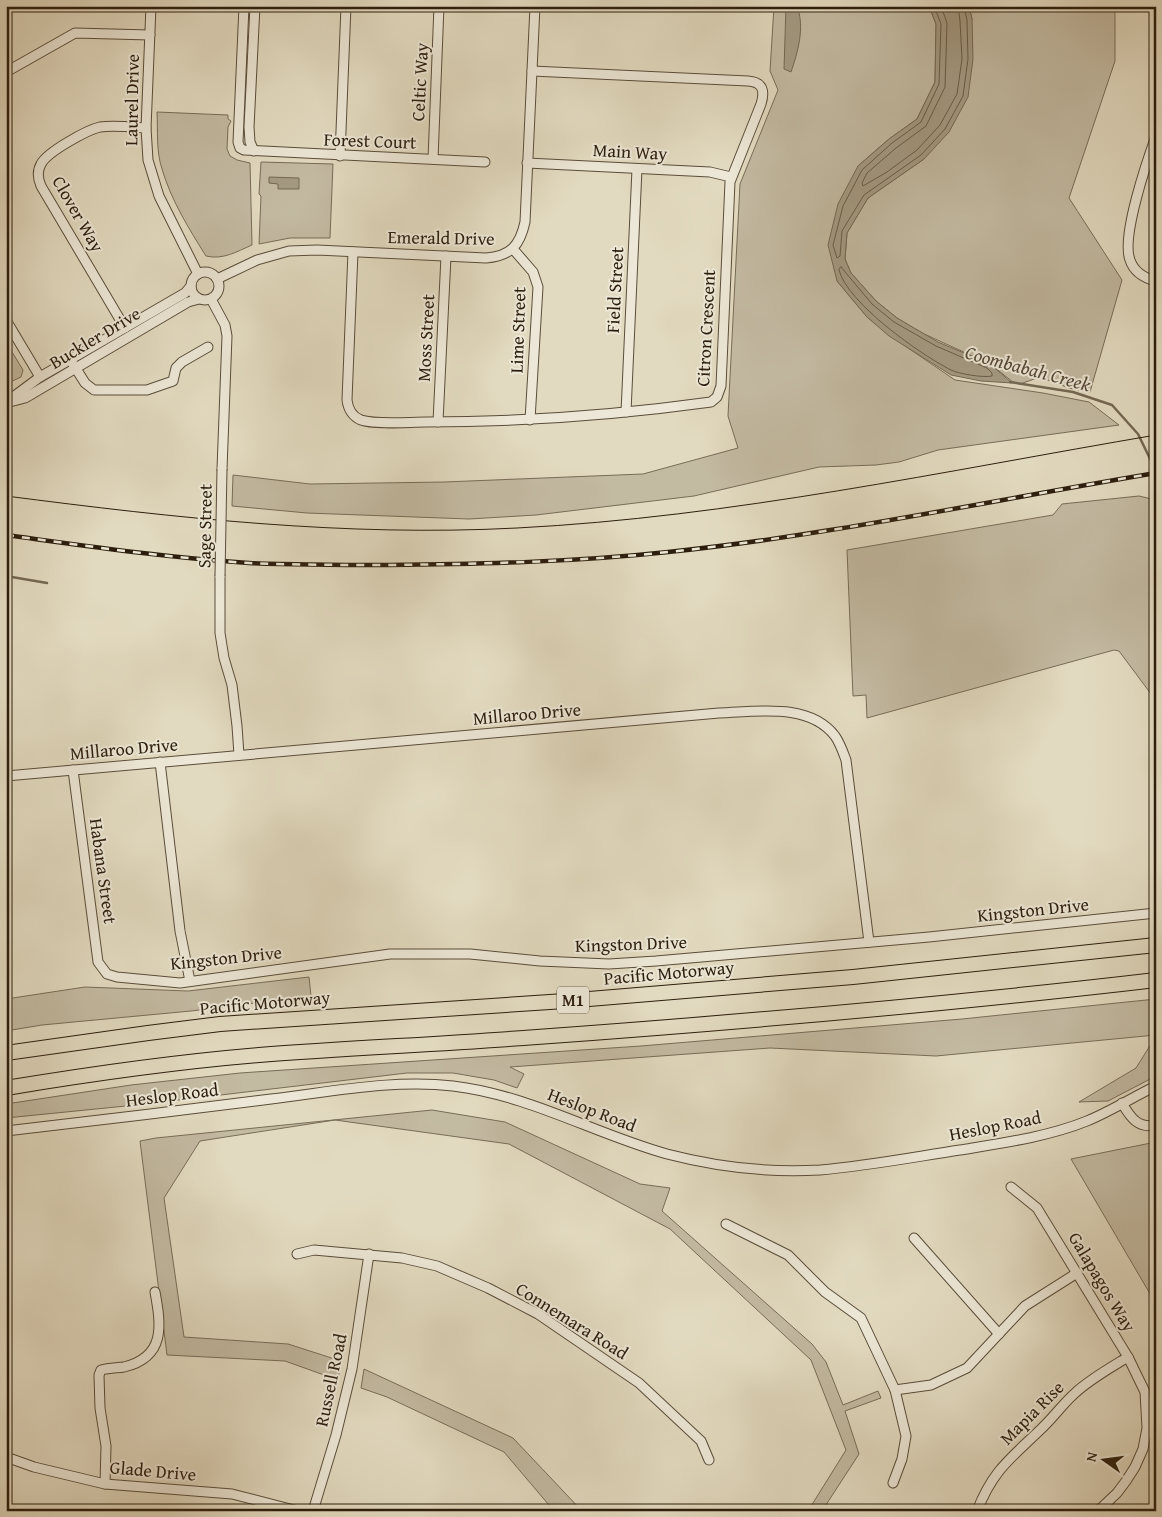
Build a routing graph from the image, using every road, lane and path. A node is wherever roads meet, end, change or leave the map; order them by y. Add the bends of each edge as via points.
1 (151, 6) edge
2 (244, 6) edge
3 (255, 6) edge
4 (346, 6) edge
5 (439, 6) edge
6 (535, 6) edge
7 (150, 35) junction
8 (532, 71) junction
9 (6, 72) edge
10 (146, 128) junction
11 (1156, 136) edge
12 (254, 151) junction
13 (340, 156) junction
14 (433, 159) junction
15 (485, 162) dead end
16 (528, 163) junction
17 (637, 169) junction
18 (731, 177) junction
19 (513, 249) junction
20 (353, 252) junction
21 (446, 256) junction
22 (198, 274) junction
23 (216, 279) junction
24 (1156, 281) edge
25 (191, 286) junction
26 (199, 299) junction
27 (211, 299) junction
28 (6, 320) edge
29 (125, 328) junction
30 (208, 347) dead end
31 (71, 359) junction
32 (76, 368) junction
33 (40, 377) junction
34 (6, 402) edge
35 (626, 412) junction
36 (530, 420) junction
37 (438, 422) junction
38 (238, 755) junction
39 (160, 762) junction
40 (73, 770) junction
41 (6, 776) edge
42 (1156, 913) edge
43 (869, 942) junction
44 (1156, 946) edge
45 (107, 974) joint
46 (1156, 980) edge
47 (190, 981) junction
48 (6, 1054) edge
49 (1156, 1086) edge
50 (6, 1088) edge
51 (1122, 1103) junction
52 (1156, 1125) edge
53 (6, 1131) edge
54 (1011, 1187) dead end
55 (726, 1224) dead end
56 (914, 1238) dead end
57 (297, 1254) dead end
58 (369, 1254) junction
59 (1077, 1273) junction
60 (155, 1292) dead end
61 (999, 1334) junction
62 (1128, 1357) junction
63 (895, 1390) junction
64 (6, 1457) edge
65 (709, 1460) dead end
66 (893, 1483) dead end
67 (105, 1484) junction
68 (266, 1506) edge
69 (298, 1511) edge
70 (313, 1511) edge
71 (977, 1511) edge
72 (1098, 1511) edge

1 - 7 street, Laurel Drive
2 - 12 street via 238,142 240,148
3 - 12 street via 249,127
4 - 13 street
5 - 14 street, Celtic Way
6 - 8 street, Emerald Drive
7 - 9 street via 75,33
7 - 10 street, Laurel Drive
8 - 16 street, Emerald Drive
8 - 18 street, Citron Crescent via 758,83 763,91 762,99
10 - 22 street, Laurel Drive via 148,160 155,186
10 - 29 street, Clover Way via 102,127 89,131 47,157 38,170 41,186
11 - 24 street via 1127,245 1133,266 1144,277
12 - 13 street, Forest Court
13 - 14 street, Forest Court
14 - 15 street, Forest Court
16 - 17 street, Main Way
16 - 19 street, Emerald Drive via 525,222
17 - 18 street, Main Way via 710,172
17 - 35 street, Field Street
18 - 35 street, Citron Crescent via 719,394 711,402
19 - 21 street, Emerald Drive via 496,257
19 - 36 street, Lime Street via 534,272 538,287
20 - 21 street, Emerald Drive
20 - 23 street, Emerald Drive via 289,251
20 - 37 street, Citron Crescent via 346,400 350,410 357,418 369,422
21 - 37 street, Moss Street
22 - 23 street via 206,272
22 - 25 street
23 - 27 street via 217,292
25 - 26 street
25 - 29 street, Buckler Drive
26 - 27 street
26 - 32 street, Buckler Drive via 188,302
27 - 38 street, Sage Street, bridge via 225,325 227,336 221,639 238,726
28 - 33 street
29 - 31 street, Buckler Drive
30 - 32 street via 176,368 173,382 147,390 94,390 85,383
31 - 32 street
31 - 33 street, Buckler Drive
32 - 34 street, Buckler Drive via 25,398
33 - 34 street, Buckler Drive
35 - 36 street, Citron Crescent
36 - 37 street, Citron Crescent
38 - 39 street, Millaroo Drive
38 - 43 street, Millaroo Drive via 719,713 791,712 805,716 834,735 846,760
39 - 40 street, Millaroo Drive
39 - 47 street via 180,931
40 - 41 street, Millaroo Drive
40 - 45 street, Habana Street via 98,962
42 - 43 street, Kingston Drive
43 - 47 street, Kingston Drive via 609,964 470,954 390,954
44 - 48 highway, Pacific Motorway / M1 via 853,977 565,1001 220,1024
45 - 47 street, Kingston Drive via 180,983
46 - 50 highway, M1 via 758,1019 257,1056 117,1071
49 - 51 street, Heslop Road
51 - 52 street via 1136,1122
51 - 53 street, Heslop Road via 1087,1121 1038,1136 821,1170 788,1171 744,1168 670,1154 608,1135 503,1095 454,1086 392,1085
54 - 59 street, Galapagos Way via 1037,1208
55 - 63 street via 788,1255 826,1292 861,1318
56 - 61 street
57 - 58 street, Connemara Road via 314,1250
58 - 65 street, Connemara Road via 437,1266 538,1314 639,1383 701,1441
58 - 70 street, Russell Road via 352,1369
59 - 61 street via 1025,1306
59 - 62 street, Galapagos Way
60 - 67 street via 159,1333 154,1350 145,1358 101,1370 99,1374 106,1446
61 - 63 street via 967,1368 931,1385
62 - 71 street, Mapia Rise via 1084,1385 1012,1456 992,1478
62 - 72 street, Galapagos Way via 1145,1392 1147,1428 1136,1467 1117,1493
63 - 66 street via 906,1436
64 - 67 street, Glade Drive
67 - 68 street, Glade Drive via 232,1494
68 - 69 street, Glade Drive

